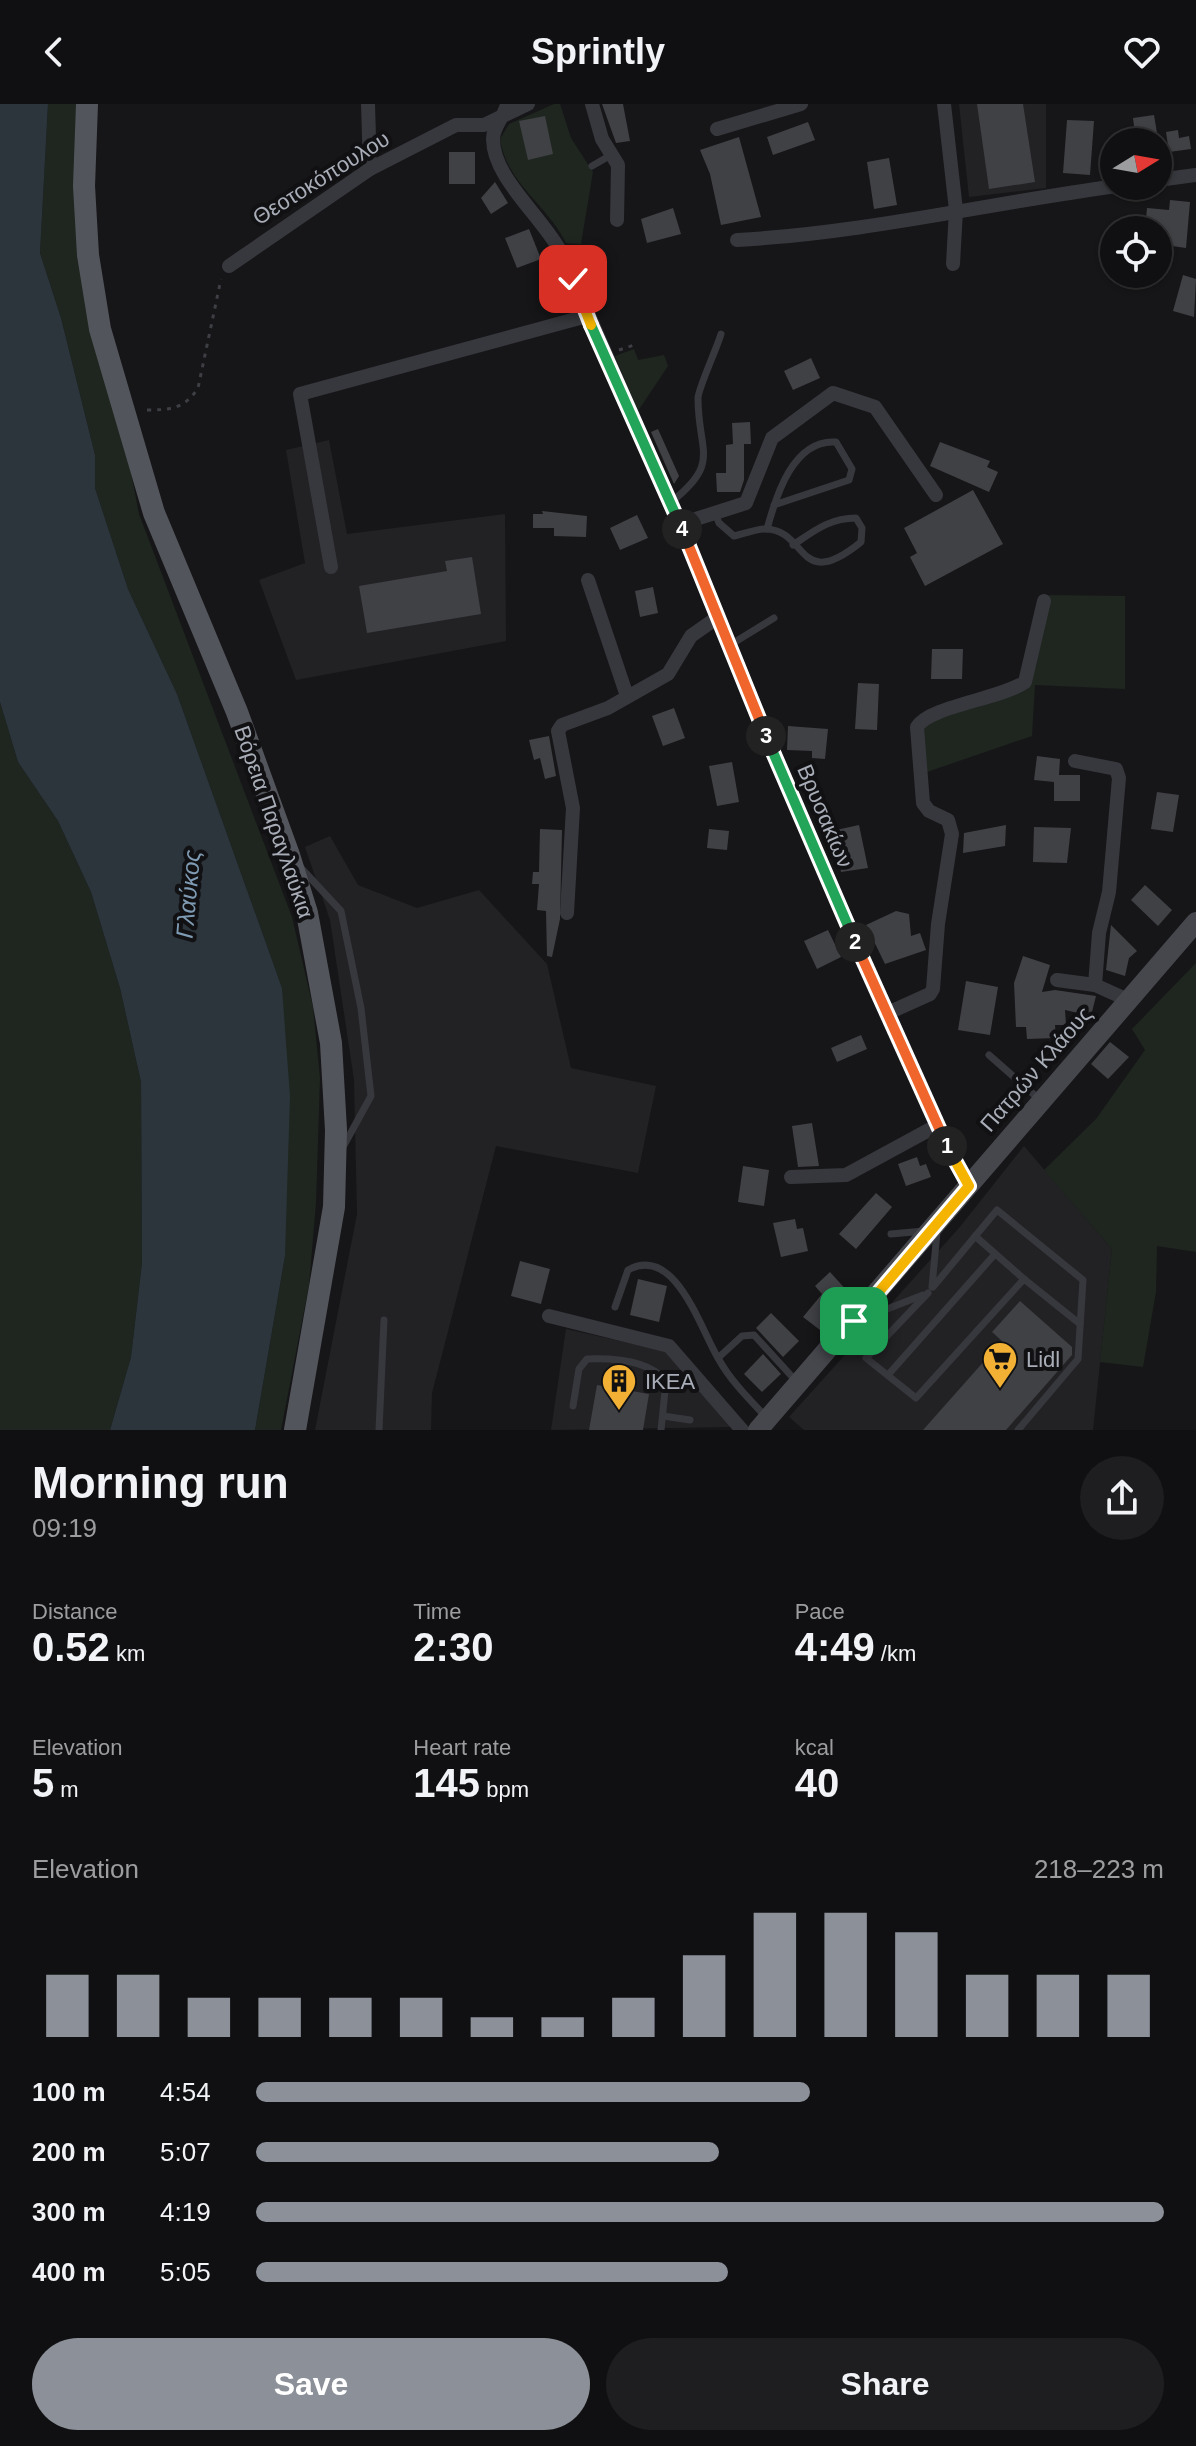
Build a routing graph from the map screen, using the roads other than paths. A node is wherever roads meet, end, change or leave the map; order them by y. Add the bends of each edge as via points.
1 (87, 104) edge
2 (368, 104) edge
3 (528, 104) edge
4 (592, 104) edge
5 (801, 104) edge
6 (944, 104) edge
7 (504, 111) edge
8 (717, 129) dead end
9 (613, 154) junction
10 (592, 166) dead end
11 (370, 169) junction
12 (1196, 175) edge
13 (1172, 178) edge
14 (1100, 189) edge
15 (956, 210) junction
16 (617, 220) dead end
17 (737, 240) dead end
18 (953, 264) dead end
19 (229, 266) road end
20 (587, 316) junction
21 (721, 334) dead end
22 (936, 495) dead end
23 (670, 503) junction
24 (774, 505) junction
25 (715, 513) junction
26 (680, 524) junction
27 (767, 529) junction
28 (793, 545) junction
29 (331, 567) dead end
30 (588, 580) dead end
31 (1044, 601) dead end
32 (718, 617) junction
33 (774, 618) dead end
34 (730, 645) junction
35 (627, 696) junction
36 (1075, 761) dead end
37 (289, 855) junction
38 (567, 913) dead end
39 (1196, 922) edge
40 (1057, 980) dead end
41 (1095, 985) junction
42 (1128, 1000) junction
43 (888, 1013) junction
44 (989, 1055) dead end
45 (1040, 1100) junction
46 (938, 1125) junction
47 (335, 1160) junction
48 (791, 1177) dead end
49 (969, 1186) junction
50 (935, 1228) junction
51 (891, 1234) dead end
52 (975, 1236) junction
53 (995, 1254) junction
54 (1024, 1279) junction
55 (930, 1290) junction
56 (615, 1307) dead end
57 (549, 1316) dead end
58 (384, 1320) dead end
59 (854, 1321) junction
60 (1080, 1324) junction
61 (718, 1358) junction
62 (888, 1375) junction
63 (798, 1383) junction
64 (573, 1406) dead end
65 (663, 1416) junction
66 (690, 1420) dead end
67 (763, 1424) edge
68 (295, 1430) edge
69 (379, 1430) edge
70 (661, 1430) edge
71 (742, 1430) edge
72 (1018, 1430) edge

1 - 37 main road, Βόρεια Παραγλαύκια via 84,186 100,329 154,513 237,712
2 - 11 street
3 - 7 street, Θεοτοκόπουλου
4 - 9 street via 602,139
5 - 8 street
6 - 15 street
7 - 11 street, Θεοτοκόπουλου via 476,127 456,125
7 - 20 street, Βρυσακίων via 493,137 496,159 555,239
9 - 10 lane
9 - 16 street via 619,175
11 - 19 street, Θεοτοκόπουλου
12 - 13 street
14 - 15 street
15 - 17 street via 834,233
15 - 18 street
20 - 23 street, Βρυσακίων
20 - 29 street via 300,394
21 - 23 lane via 698,395 705,453 700,476
22 - 25 street via 875,407 833,393 772,438 746,503
23 - 26 street, Βρυσακίων
24 - 24 lane via 792,465 826,441 836,442 852,469 849,480
24 - 27 lane
25 - 26 street
25 - 27 lane via 734,536
26 - 32 street, Βρυσακίων
27 - 28 lane
28 - 28 lane via 819,563 841,558 861,542 862,528 856,518 842,518
30 - 35 street
31 - 43 street via 1025,682 926,717 917,727 923,803 948,820 952,834 933,989
32 - 34 street, Βρυσακίων
32 - 35 street via 691,636 668,674
33 - 34 lane
34 - 43 street, Βρυσακίων
35 - 38 street via 558,731 573,808
36 - 41 street via 1108,765 1119,778
37 - 47 main road, Βόρεια Παραγλαύκια via 307,913 331,1043
37 - 47 lane via 341,911 361,1008 371,1096
39 - 42 main road, Πατρών Κλάους
40 - 41 street
41 - 42 street
42 - 45 main road, Πατρών Κλάους
43 - 46 street, Βρυσακίων
44 - 45 lane
45 - 49 main road, Πατρών Κλάους
46 - 48 street via 846,1175
46 - 49 street, Βρυσακίων
47 - 68 main road, Βόρεια Παραγλαύκια via 331,1222
49 - 50 main road, Πατρών Κλάους
50 - 51 lane
50 - 55 lane
50 - 59 main road, Πατρών Κλάους
52 - 53 lane
52 - 55 lane
52 - 60 lane via 997,1210 1083,1280
53 - 54 lane
53 - 62 lane
54 - 60 lane
54 - 62 lane via 916,1398
55 - 59 lane
55 - 62 lane via 866,1358
56 - 61 lane via 628,1270 641,1263 656,1265 684,1290
57 - 71 street via 669,1346
58 - 69 lane
59 - 63 main road, Πατρών Κλάους
60 - 72 lane via 1078,1359
61 - 63 lane via 742,1336 754,1335
61 - 67 lane
63 - 67 main road, Πατρών Κλάους
64 - 65 lane via 579,1369 587,1359 608,1358 657,1369 666,1381
65 - 66 lane
65 - 70 lane

